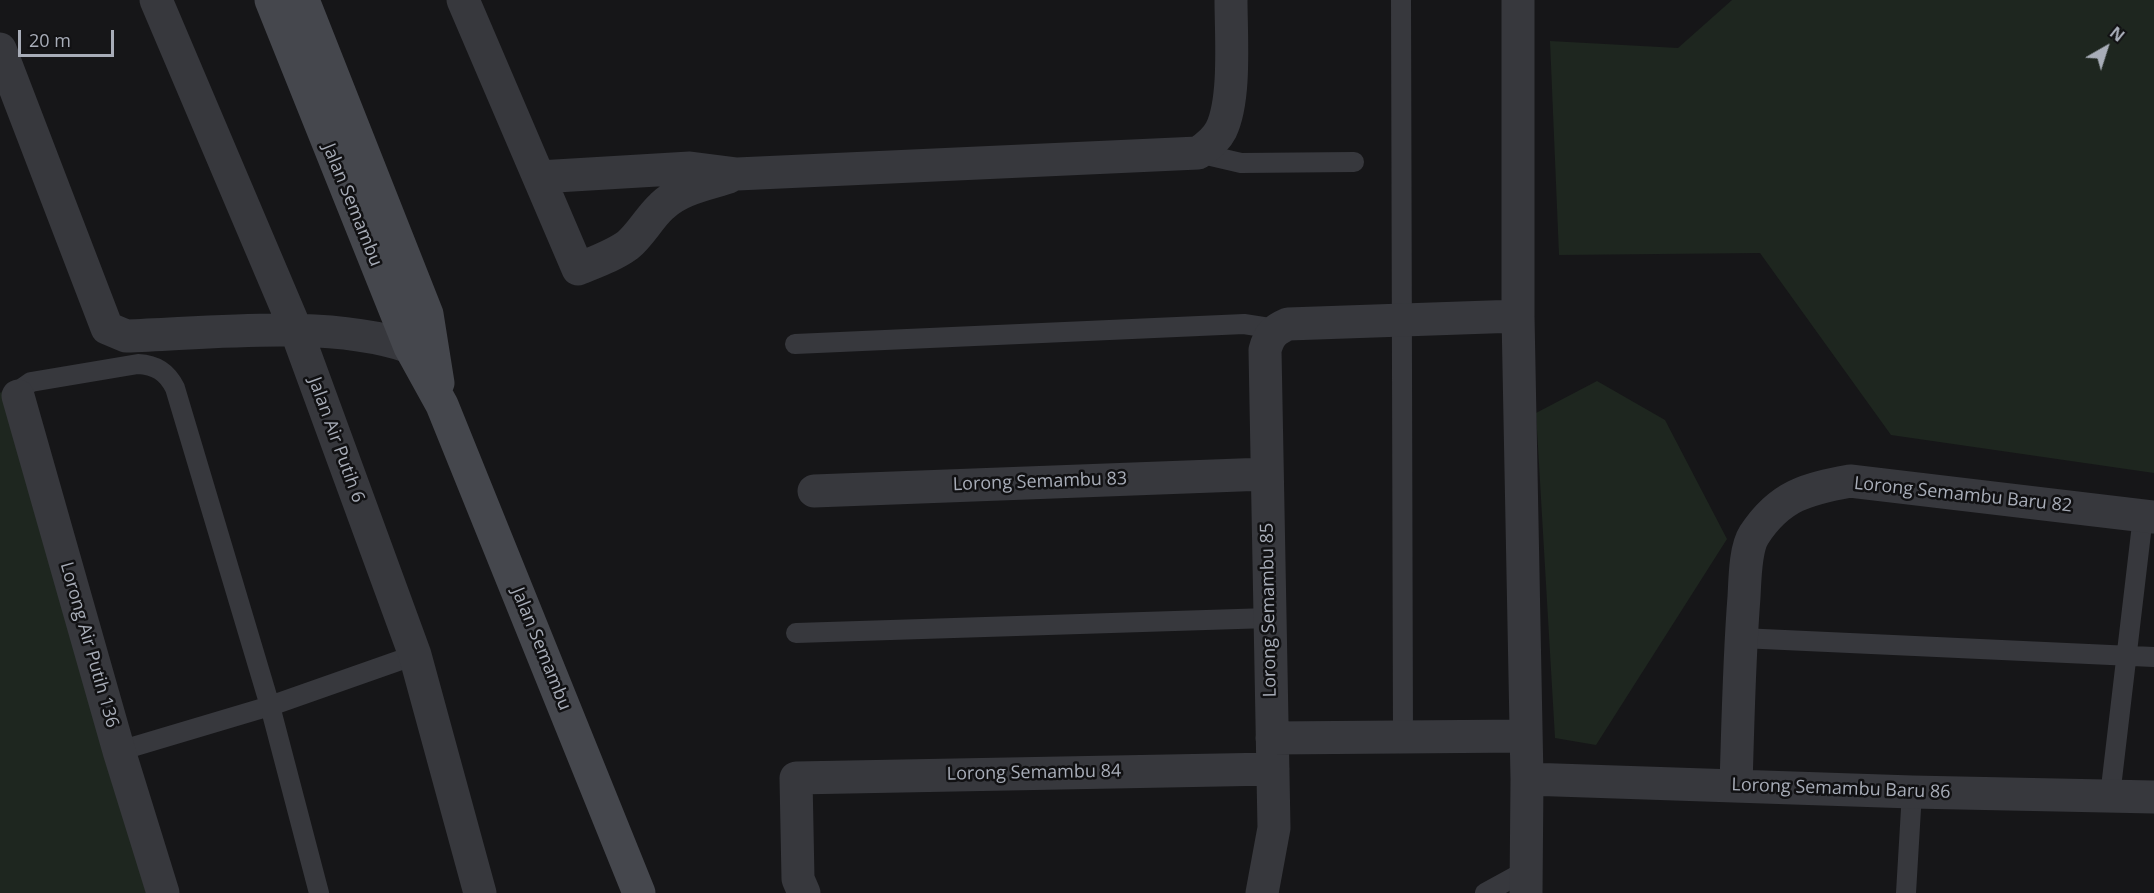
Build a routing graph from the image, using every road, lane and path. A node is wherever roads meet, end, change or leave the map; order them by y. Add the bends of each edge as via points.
1 (156, 0) edge
2 (271, 0) edge
3 (303, 0) edge
4 (463, 0) edge
5 (1231, 0) edge
6 (1401, 0) edge
7 (1518, 0) edge
8 (0, 49) edge
9 (1198, 153) junction
10 (1354, 162) dead end
11 (737, 174) junction
12 (539, 177) junction
13 (1518, 316) junction
14 (1401, 320) junction
15 (1276, 329) junction
16 (296, 330) junction
17 (795, 344) dead end
18 (410, 347) junction
19 (18, 396) joint
20 (442, 405) junction
21 (1266, 474) junction
22 (814, 491) dead end
23 (2148, 516) edge
24 (1269, 618) junction
25 (796, 633) dead end
26 (1741, 638) junction
27 (414, 655) junction
28 (2127, 656) junction
29 (2154, 657) edge
30 (270, 706) junction
31 (1526, 736) junction
32 (1403, 737) junction
33 (119, 751) junction
34 (1272, 753) junction
35 (1527, 779) junction
36 (1736, 785) junction
37 (1912, 792) junction
38 (2110, 796) junction
39 (2154, 797) edge
40 (1526, 881) edge
41 (163, 893) edge
42 (319, 893) edge
43 (480, 893) edge
44 (639, 893) edge
45 (804, 893) edge
46 (1262, 893) edge
47 (1485, 893) edge
48 (1906, 893) edge

1 - 16 street, Jalan Air Putih 6
2 - 18 main road, Jalan Semambu
3 - 20 main road, Jalan Semambu via 427,314
4 - 12 street
5 - 9 street via 1225,117 1210,145
6 - 14 lane
7 - 13 street
8 - 16 street via 107,328 126,336
9 - 10 lane via 1241,163
9 - 11 street
11 - 12 street via 690,168
11 - 12 street via 676,196 628,244 578,269
13 - 14 street
13 - 31 street
14 - 15 street via 1288,324
14 - 32 lane
15 - 17 lane via 1244,324
15 - 21 street, Lorong Semambu 85 via 1265,350
16 - 18 street via 384,339
16 - 27 street, Jalan Air Putih 6
18 - 20 main road, Jalan Semambu
19 - 30 lane via 31,382 138,364 150,365 170,377
19 - 33 street, Lorong Air Putih 136
20 - 44 main road, Jalan Semambu
21 - 22 street, Lorong Semambu 83
21 - 24 street, Lorong Semambu 85
23 - 26 street, Lorong Semambu Baru 82 via 1850,481 1813,488 1785,501 1753,537 1746,564
23 - 28 lane
24 - 25 lane
24 - 34 street, Lorong Semambu 85
26 - 28 lane
26 - 36 street, Lorong Semambu Baru 82
27 - 30 lane
27 - 43 street, Jalan Air Putih 6
28 - 29 lane
28 - 38 lane
30 - 33 lane
30 - 42 lane
31 - 32 street, Lorong Semambu 84
31 - 35 street
32 - 34 street, Lorong Semambu 84
33 - 41 street, Lorong Air Putih 136
34 - 45 street, Lorong Semambu 84 via 796,778 798,879
34 - 46 street, Lorong Semambu 85 via 1274,828
35 - 36 street, Lorong Semambu Baru 86
35 - 40 street
36 - 37 street, Lorong Semambu Baru 86
37 - 38 street, Lorong Semambu Baru 86
37 - 48 lane
38 - 39 street, Lorong Semambu Baru 86
40 - 47 lane

